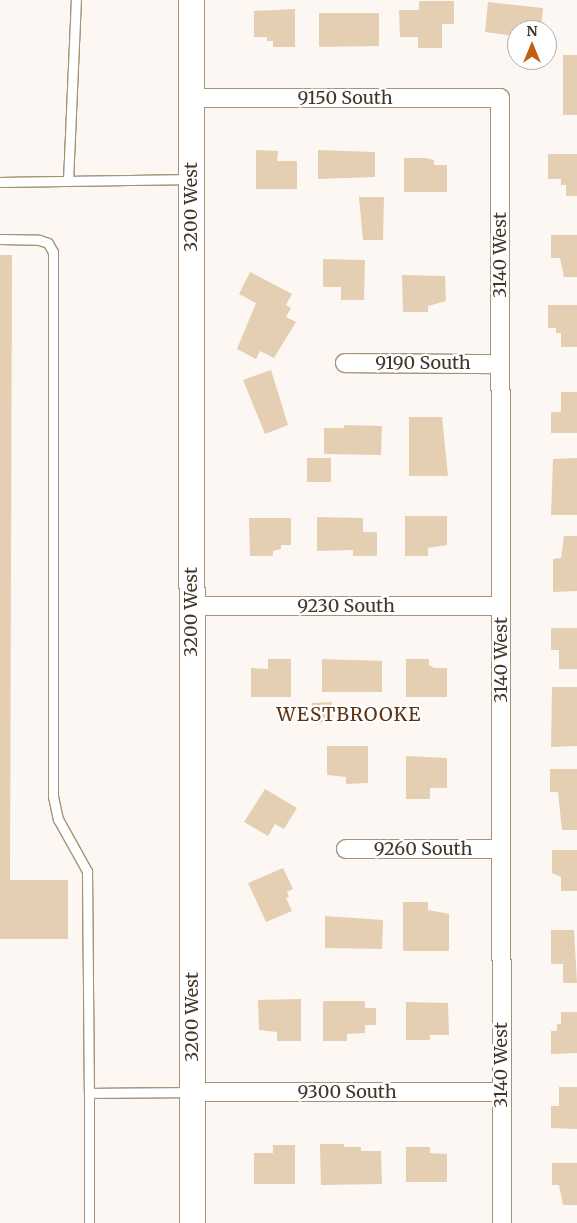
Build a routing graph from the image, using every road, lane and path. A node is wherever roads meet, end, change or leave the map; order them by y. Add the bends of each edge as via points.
1 (76, 0) edge
2 (191, 0) edge
3 (191, 98) junction
4 (500, 98) joint
5 (191, 180) junction
6 (68, 181) junction
7 (0, 182) edge
8 (0, 239) edge
9 (345, 363) dead end
10 (500, 364) junction
11 (191, 606) junction
12 (501, 606) junction
13 (346, 849) dead end
14 (501, 849) junction
15 (192, 1092) junction
16 (502, 1092) junction
17 (89, 1093) junction
18 (88, 1223) edge
19 (192, 1223) edge
20 (502, 1223) edge

1 - 6 lane
2 - 3 street, 3200 West
3 - 4 street, 9150 South
3 - 5 street, 3200 West
4 - 10 street, 3140 West
5 - 6 lane
5 - 11 street, 3200 West
6 - 7 lane
8 - 17 lane via 39,240 48,243 53,252 53,796 58,819 87,870
9 - 10 street, 9190 South
10 - 12 street, 3140 West
11 - 12 street, 9230 South
11 - 15 street, 3200 West
12 - 14 street, 3140 West
13 - 14 street, 9260 South
14 - 16 street, 3140 West
15 - 16 street, 9300 South
15 - 17 lane
15 - 19 street, 3200 West
16 - 20 street, 3140 West
17 - 18 lane

